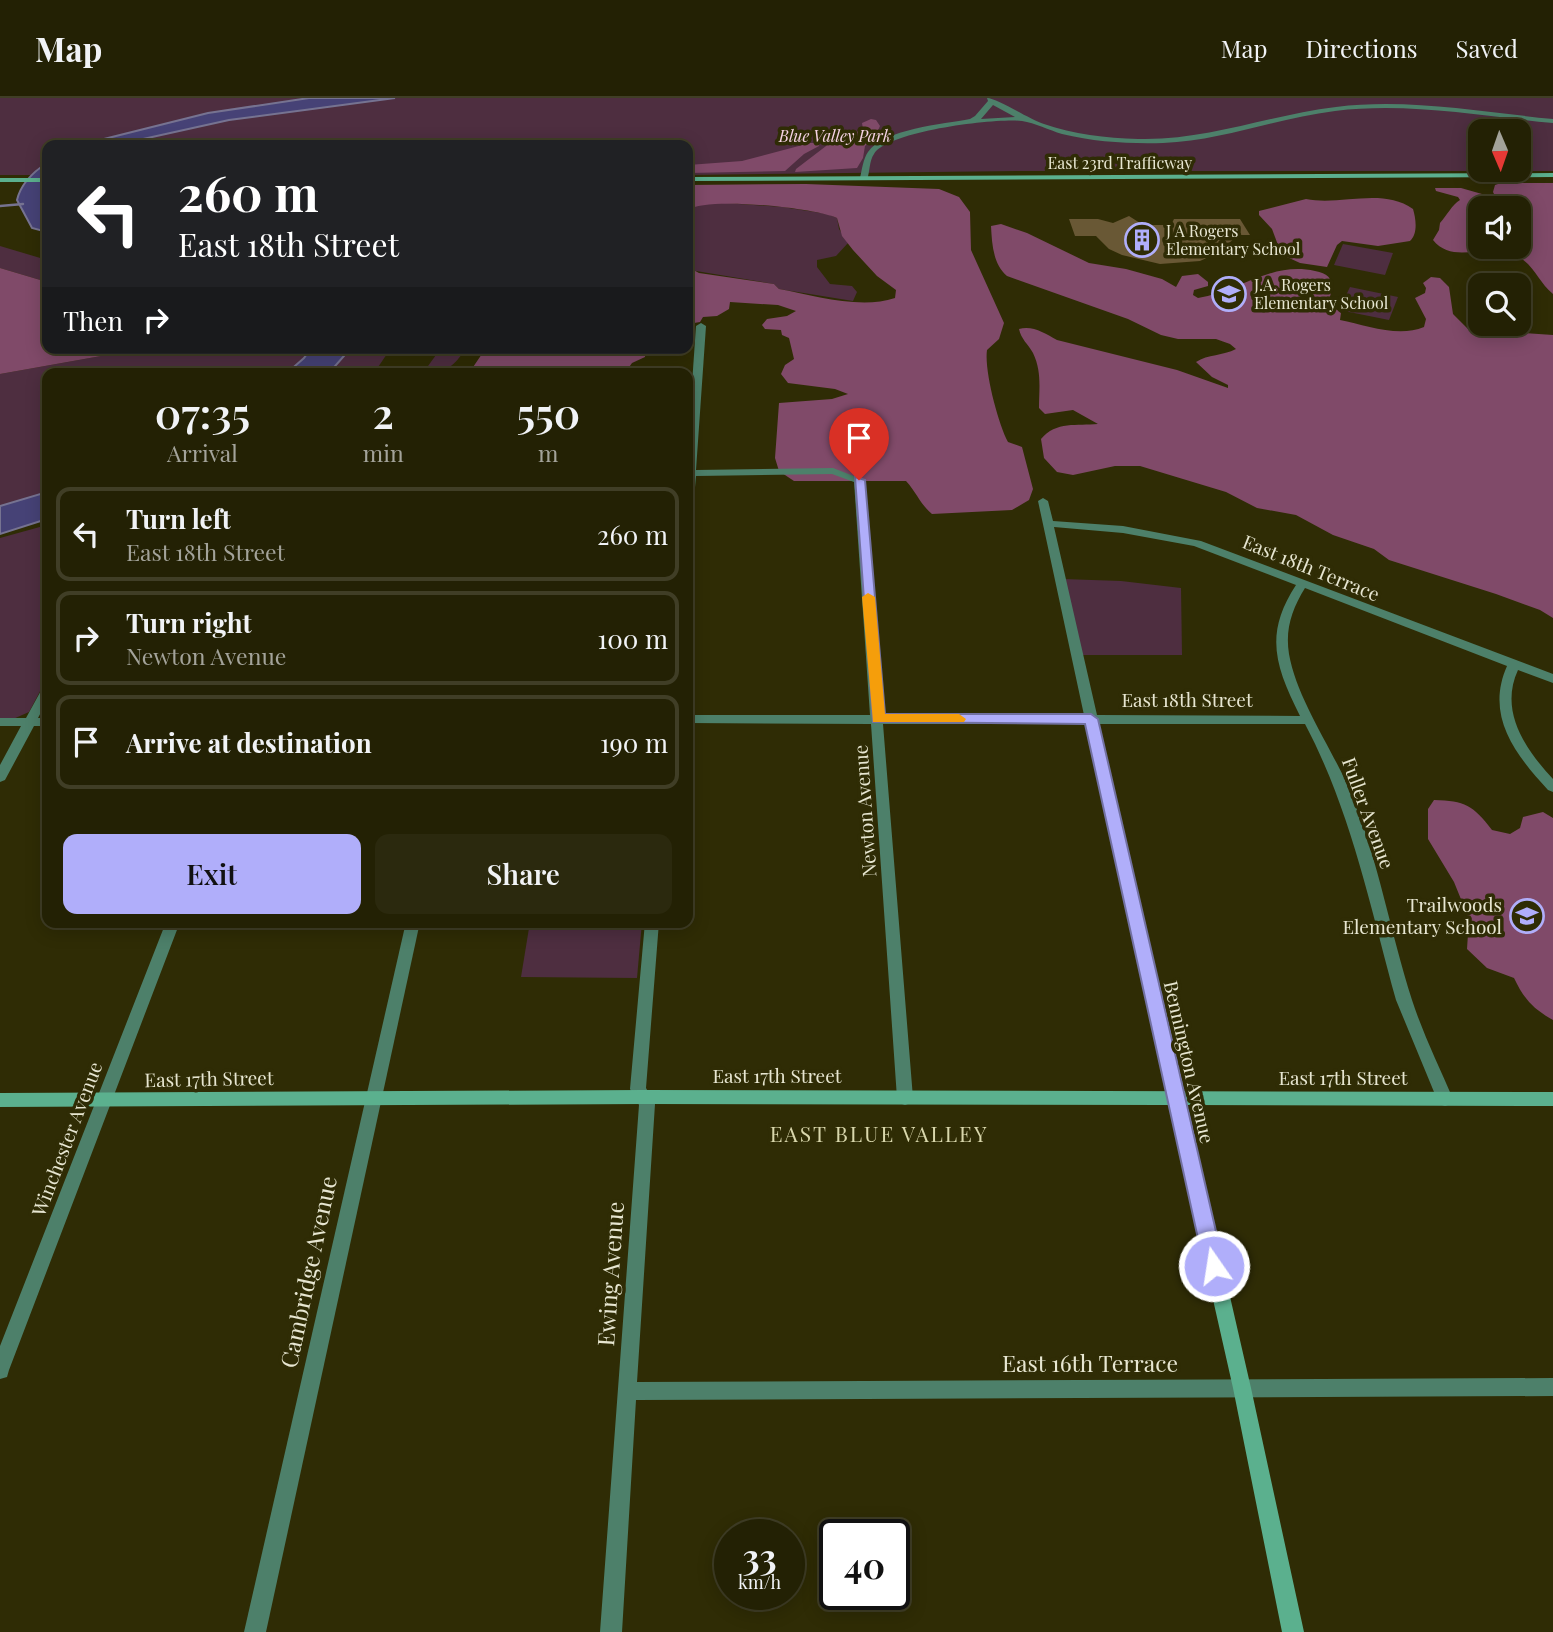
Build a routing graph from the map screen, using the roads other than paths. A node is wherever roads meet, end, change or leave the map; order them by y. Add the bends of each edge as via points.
1 (991, 99) edge
2 (1024, 119) junction
3 (972, 121) junction
4 (1553, 121) edge
5 (1553, 176) edge
6 (864, 178) junction
7 (693, 179) edge
8 (0, 180) edge
9 (42, 180) edge
10 (701, 326) dead end
11 (693, 444) edge
12 (693, 473) edge
13 (1043, 501) dead end
14 (1048, 524) junction
15 (1302, 584) junction
16 (1514, 665) junction
17 (1553, 679) edge
18 (42, 699) edge
19 (693, 719) edge
20 (878, 719) junction
21 (1091, 719) junction
22 (1308, 720) junction
23 (0, 722) edge
24 (30, 722) junction
25 (42, 722) edge
26 (0, 777) edge
27 (1553, 787) edge
28 (171, 928) edge
29 (412, 928) edge
30 (651, 928) edge
31 (643, 1097) junction
32 (905, 1098) junction
33 (1553, 1098) edge
34 (372, 1099) junction
35 (1177, 1099) junction
36 (1445, 1099) junction
37 (0, 1100) edge
38 (103, 1101) junction
39 (0, 1370) edge
40 (1553, 1387) edge
41 (1242, 1388) junction
42 (628, 1391) junction
43 (255, 1632) edge
44 (611, 1632) edge
45 (1293, 1632) edge

1 - 2 street
1 - 3 street
2 - 3 street
2 - 4 street via 1077,133 1143,140 1207,136 1299,113 1357,107 1416,107
3 - 6 street via 884,144 872,151
5 - 6 street, East 23rd Trafficway
6 - 7 street, East 23rd Trafficway
8 - 9 street
10 - 11 street
12 - 20 street, Newton Avenue via 833,471 859,480
13 - 14 street, Bennington Avenue
14 - 15 street, East 18th Terrace via 1146,530 1197,543
14 - 21 street, Bennington Avenue
15 - 16 street, East 18th Terrace
15 - 22 street, Fuller Avenue via 1286,610 1281,638
16 - 17 street, East 18th Terrace
16 - 27 street via 1503,693 1510,726 1532,764
18 - 24 street
19 - 20 street, East 18th Street
20 - 21 street, East 18th Street
20 - 32 street, Newton Avenue
21 - 22 street, East 18th Street
21 - 35 street, Bennington Avenue
22 - 36 street, Fuller Avenue via 1337,775 1370,868 1405,1002
23 - 24 street
24 - 25 street
24 - 26 street
28 - 38 street, Winchester Avenue
29 - 34 street, Cambridge Avenue
30 - 31 street, Ewing Avenue via 638,1089
31 - 32 street, East 17th Street
31 - 34 street, East 17th Street
31 - 42 street, Ewing Avenue via 647,1104
32 - 35 street, East 17th Street
33 - 36 street, East 17th Street
34 - 38 street, East 17th Street
34 - 43 street, Cambridge Avenue
35 - 36 street, East 17th Street
35 - 41 street, Bennington Avenue
37 - 38 street, East 17th Street
38 - 39 street, Winchester Avenue
40 - 41 street, East 16th Terrace
41 - 42 street, East 16th Terrace
41 - 45 street, Bennington Avenue
42 - 44 street, Ewing Avenue

